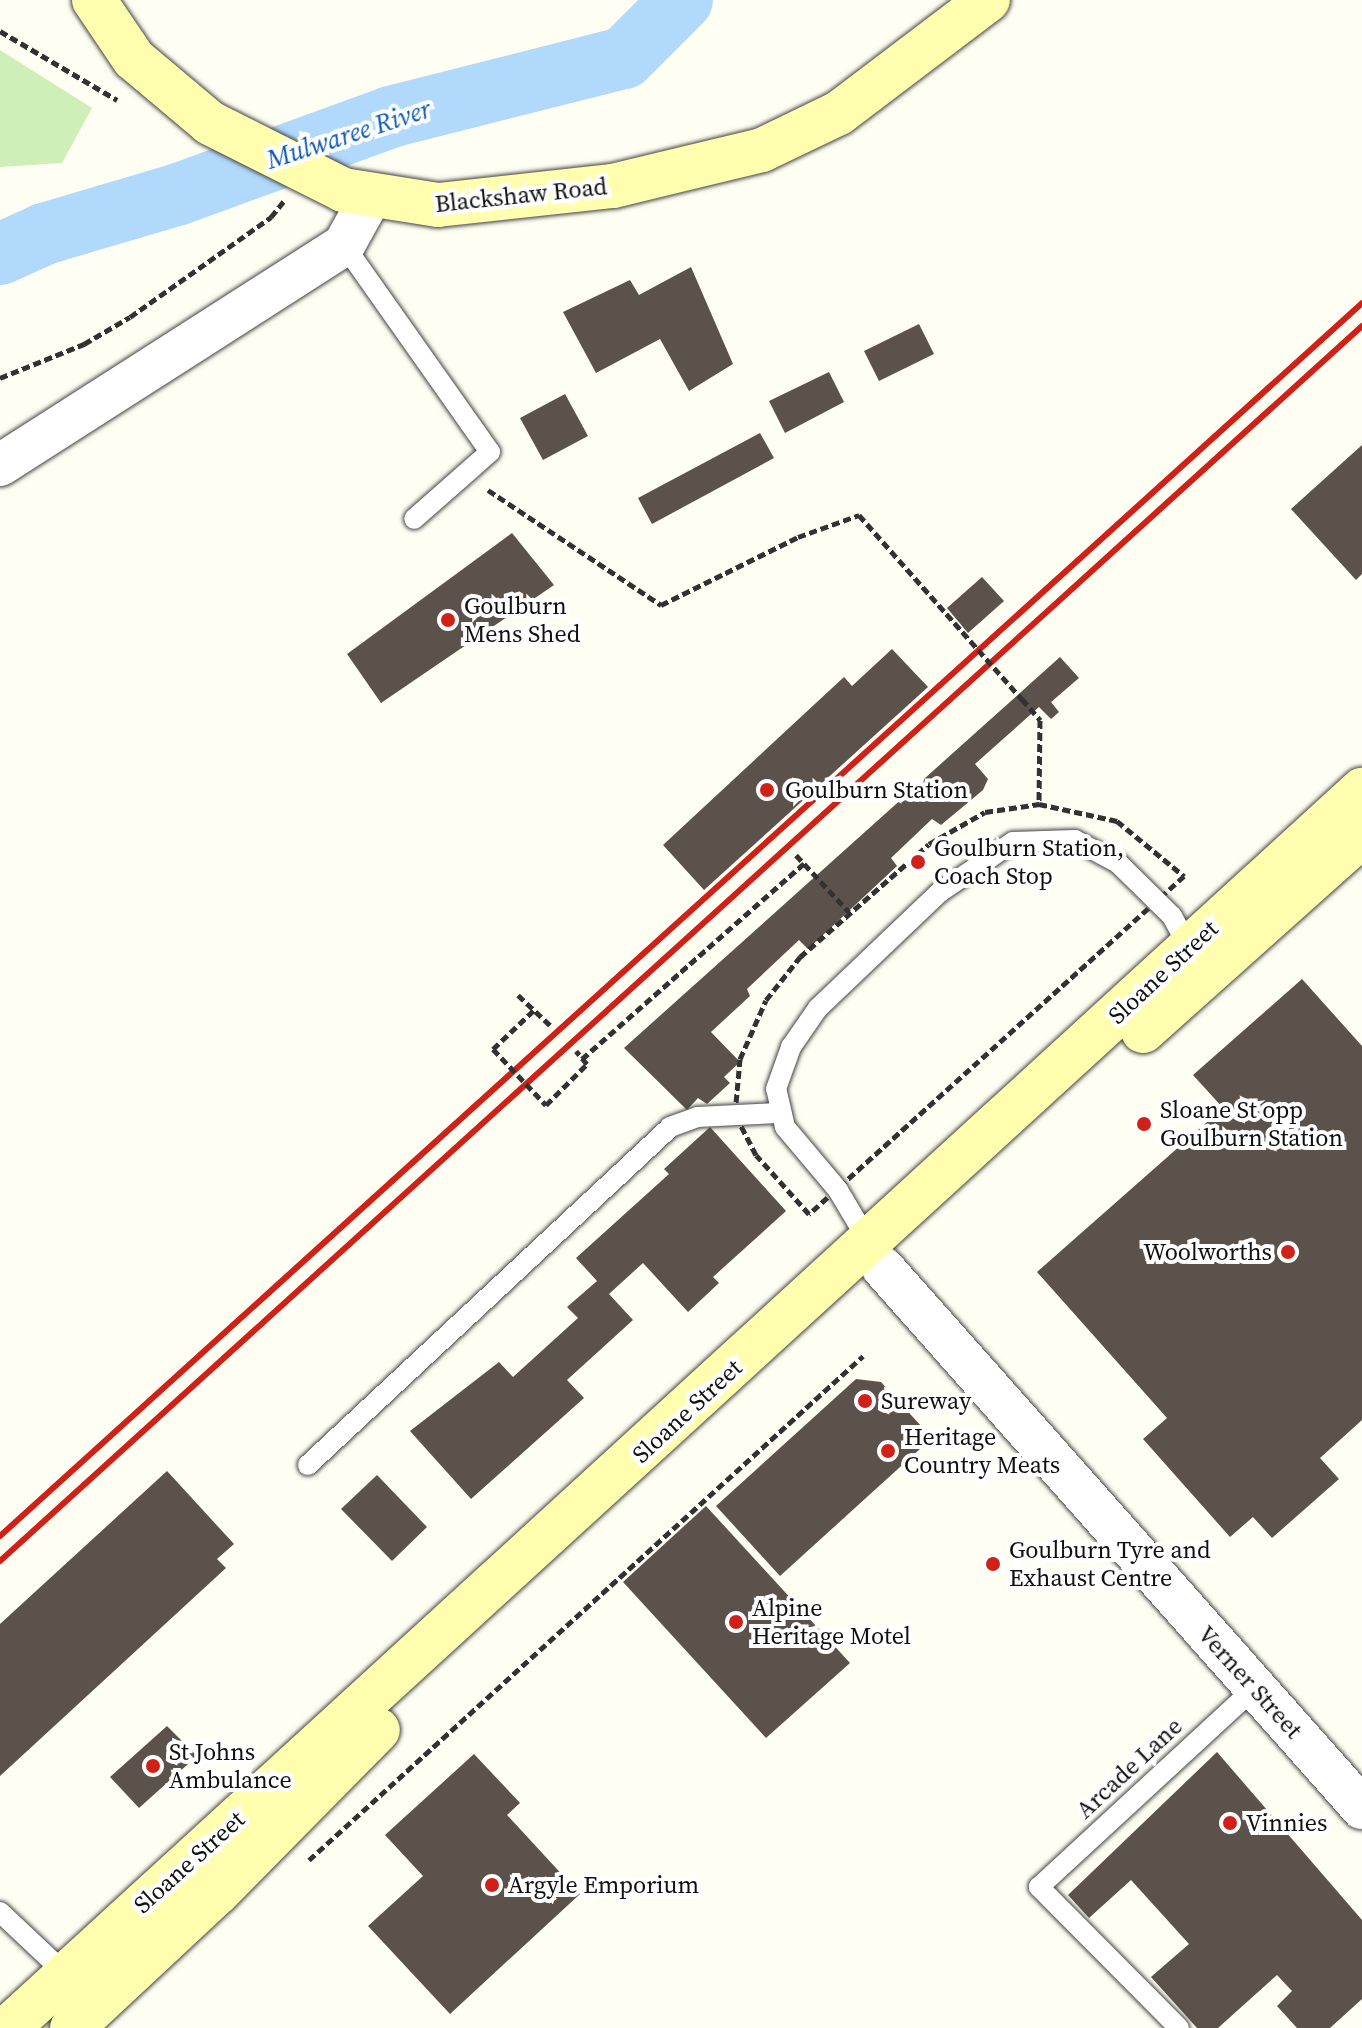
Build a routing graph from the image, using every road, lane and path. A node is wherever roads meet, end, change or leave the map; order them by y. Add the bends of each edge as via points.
1 (94, 0) edge
2 (988, 0) edge
3 (0, 31) edge
4 (123, 103) dead end
5 (296, 186) junction
6 (370, 198) junction
7 (344, 245) junction
8 (0, 378) edge
9 (0, 465) edge
10 (414, 519) dead end
11 (798, 537) dead end
12 (1362, 790) edge
13 (1039, 804) dead end
14 (1362, 835) edge
15 (796, 855) dead end
16 (804, 863) junction
17 (1184, 876) dead end
18 (849, 912) dead end
19 (1173, 921) junction
20 (518, 995) dead end
21 (1181, 996) junction
22 (534, 1010) junction
23 (551, 1026) dead end
24 (576, 1051) dead end
25 (582, 1059) junction
26 (778, 1113) junction
27 (838, 1190) junction
28 (809, 1214) dead end
29 (876, 1255) junction
30 (863, 1356) dead end
31 (308, 1465) dead end
32 (1255, 1688) junction
33 (1362, 1808) edge
34 (301, 1867) dead end
35 (0, 1912) edge
36 (56, 1970) junction
37 (8, 2028) edge
38 (60, 2028) edge
39 (72, 2028) edge
40 (1179, 2028) edge

1 - 5 street, Blackshaw Road via 134,59
2 - 6 street, Blackshaw Road via 839,113 762,150 613,186 474,204
3 - 4 path
5 - 6 street, Blackshaw Road
5 - 8 path via 271,217 130,317 84,344
6 - 7 street
7 - 9 street
7 - 10 lane via 490,452
11 - 13 path, bridge via 859,515 1040,720
12 - 19 street, Sloane Street via 1228,911
14 - 21 street, Sloane Street
15 - 16 path
16 - 18 path
16 - 25 path
17 - 19 path
19 - 21 lane
19 - 26 lane via 1118,863 1075,840 1038,837 991,853 818,1008 782,1066
19 - 27 path
19 - 29 street, Sloane Street
20 - 22 path
21 - 29 street, Sloane Street
22 - 23 path
22 - 25 path, bridge via 493,1049 546,1105 587,1064
24 - 25 path
26 - 27 lane
26 - 31 lane via 697,1117 670,1127
27 - 28 path
27 - 29 lane
29 - 32 street, Verner Street
29 - 36 street, Sloane Street via 115,1929
29 - 39 street, Sloane Street
30 - 34 path
32 - 33 street, Verner Street
32 - 40 lane, Arcade Lane via 1039,1887
35 - 36 lane
36 - 37 street, Sloane Street
36 - 38 lane

